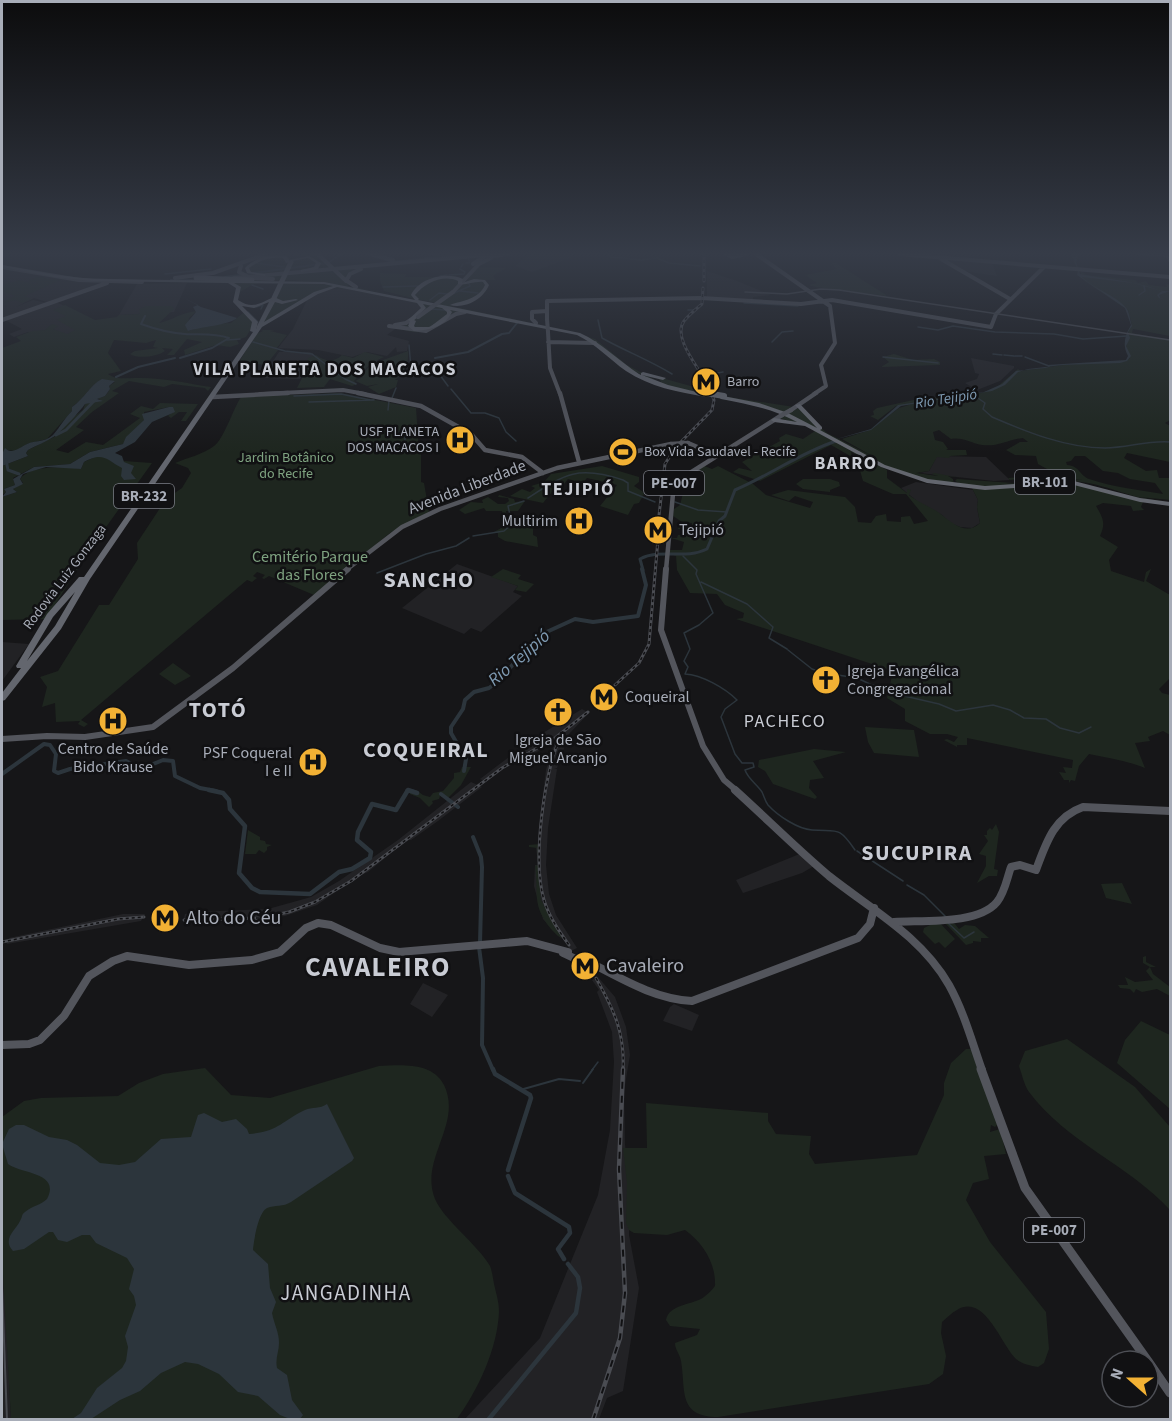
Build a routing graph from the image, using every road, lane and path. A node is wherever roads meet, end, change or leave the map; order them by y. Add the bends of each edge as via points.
1 (253, 320) edge
2 (260, 320) edge
3 (263, 320) edge
4 (270, 320) edge
5 (412, 320) edge
6 (412, 320) edge
7 (414, 320) edge
8 (441, 320) edge
9 (445, 320) edge
10 (513, 320) edge
11 (532, 320) edge
12 (547, 320) edge
13 (832, 320) edge
14 (949, 320) edge
15 (994, 320) edge
16 (260, 328) junction
17 (397, 328) junction
18 (571, 332) junction
19 (252, 334) junction
20 (576, 341) junction
21 (548, 342) junction
22 (599, 344) junction
23 (706, 394) junction
24 (213, 397) junction
25 (726, 397) junction
26 (740, 399) junction
27 (796, 408) junction
28 (758, 410) dead end
29 (779, 419) junction
30 (819, 429) junction
31 (838, 440) junction
32 (716, 455) junction
33 (579, 462) junction
34 (543, 473) junction
35 (953, 484) junction
36 (1170, 502) edge
37 (66, 615) junction
38 (50, 616) junction
39 (40, 631) junction
40 (52, 633) junction
41 (2, 693) edge
42 (2, 698) edge
43 (2, 739) edge
44 (1170, 811) edge
45 (874, 908) junction
46 (894, 922) junction
47 (554, 949) junction
48 (568, 952) dead end
49 (2, 1044) edge
50 (1139, 1349) edge
51 (1160, 1378) edge
52 (1170, 1393) edge

1 - 19 highway
2 - 19 highway, Rodovia Luiz Gonzaga / BR-232
3 - 16 highway, Rodovia Luiz Gonzaga / BR-232
4 - 16 highway
5 - 17 main road via 390,325
6 - 17 main road
7 - 8 highway via 411,326 414,329 431,328
9 - 17 main road via 427,331
10 - 18 highway, BR-101
11 - 23 highway, BR-101 via 591,336 642,374
12 - 21 main road, bridge
13 - 27 main road, PE-007 via 835,342 821,365 826,385
14 - 15 main road via 991,327
16 - 24 highway, Rodovia Luiz Gonzaga / BR-232
18 - 20 main road
18 - 22 highway, BR-101
19 - 38 highway, Rodovia Luiz Gonzaga / BR-232 via 93,564
20 - 21 main road
20 - 22 main road
21 - 33 main road via 550,368
22 - 23 highway, BR-101 via 640,376
23 - 25 highway, BR-101, bridge
24 - 34 main road via 343,390 421,406 471,434 484,450 520,457
24 - 37 highway, Rodovia Luiz Gonzaga / BR-232 via 86,579
25 - 26 highway, BR-101
25 - 30 highway, BR-101 via 779,408
26 - 28 highway
26 - 30 highway, BR-101
27 - 29 main road, PE-007, bridge
27 - 30 highway
29 - 30 highway
29 - 32 main road, PE-007
30 - 31 highway, BR-101
31 - 35 highway, BR-101 via 886,465
31 - 35 highway, BR-101 via 890,469 927,481
32 - 33 main road, Avenida Liberdade, bridge via 691,444 671,444
32 - 45 main road, PE-007 via 675,481 661,630 700,740 724,780 830,876
33 - 34 main road, Avenida Liberdade
34 - 43 main road, Avenida Liberdade via 440,510 395,531 247,657 150,728 89,736
35 - 36 highway, BR-101 via 1068,479
37 - 38 highway via 55,620
37 - 40 highway, Rodovia Luiz Gonzaga / BR-232
38 - 39 highway, Rodovia Luiz Gonzaga / BR-232
39 - 40 highway via 52,626
39 - 41 highway, Rodovia Luiz Gonzaga / BR-232
40 - 42 highway, Rodovia Luiz Gonzaga / BR-232
44 - 46 main road via 1085,807 1074,810 1057,821 1036,870 1012,866 998,901 990,909 977,916
45 - 46 main road, PE-007
45 - 47 main road via 870,924 858,938 692,1001 667,997
46 - 50 main road, PE-007 via 934,963 949,985 1025,1188
47 - 48 main road
47 - 49 main road via 527,941 395,951 318,923 272,956 252,960 189,965 127,956 112,961 89,976 64,1016 40,1040
51 - 52 main road, PE-007

